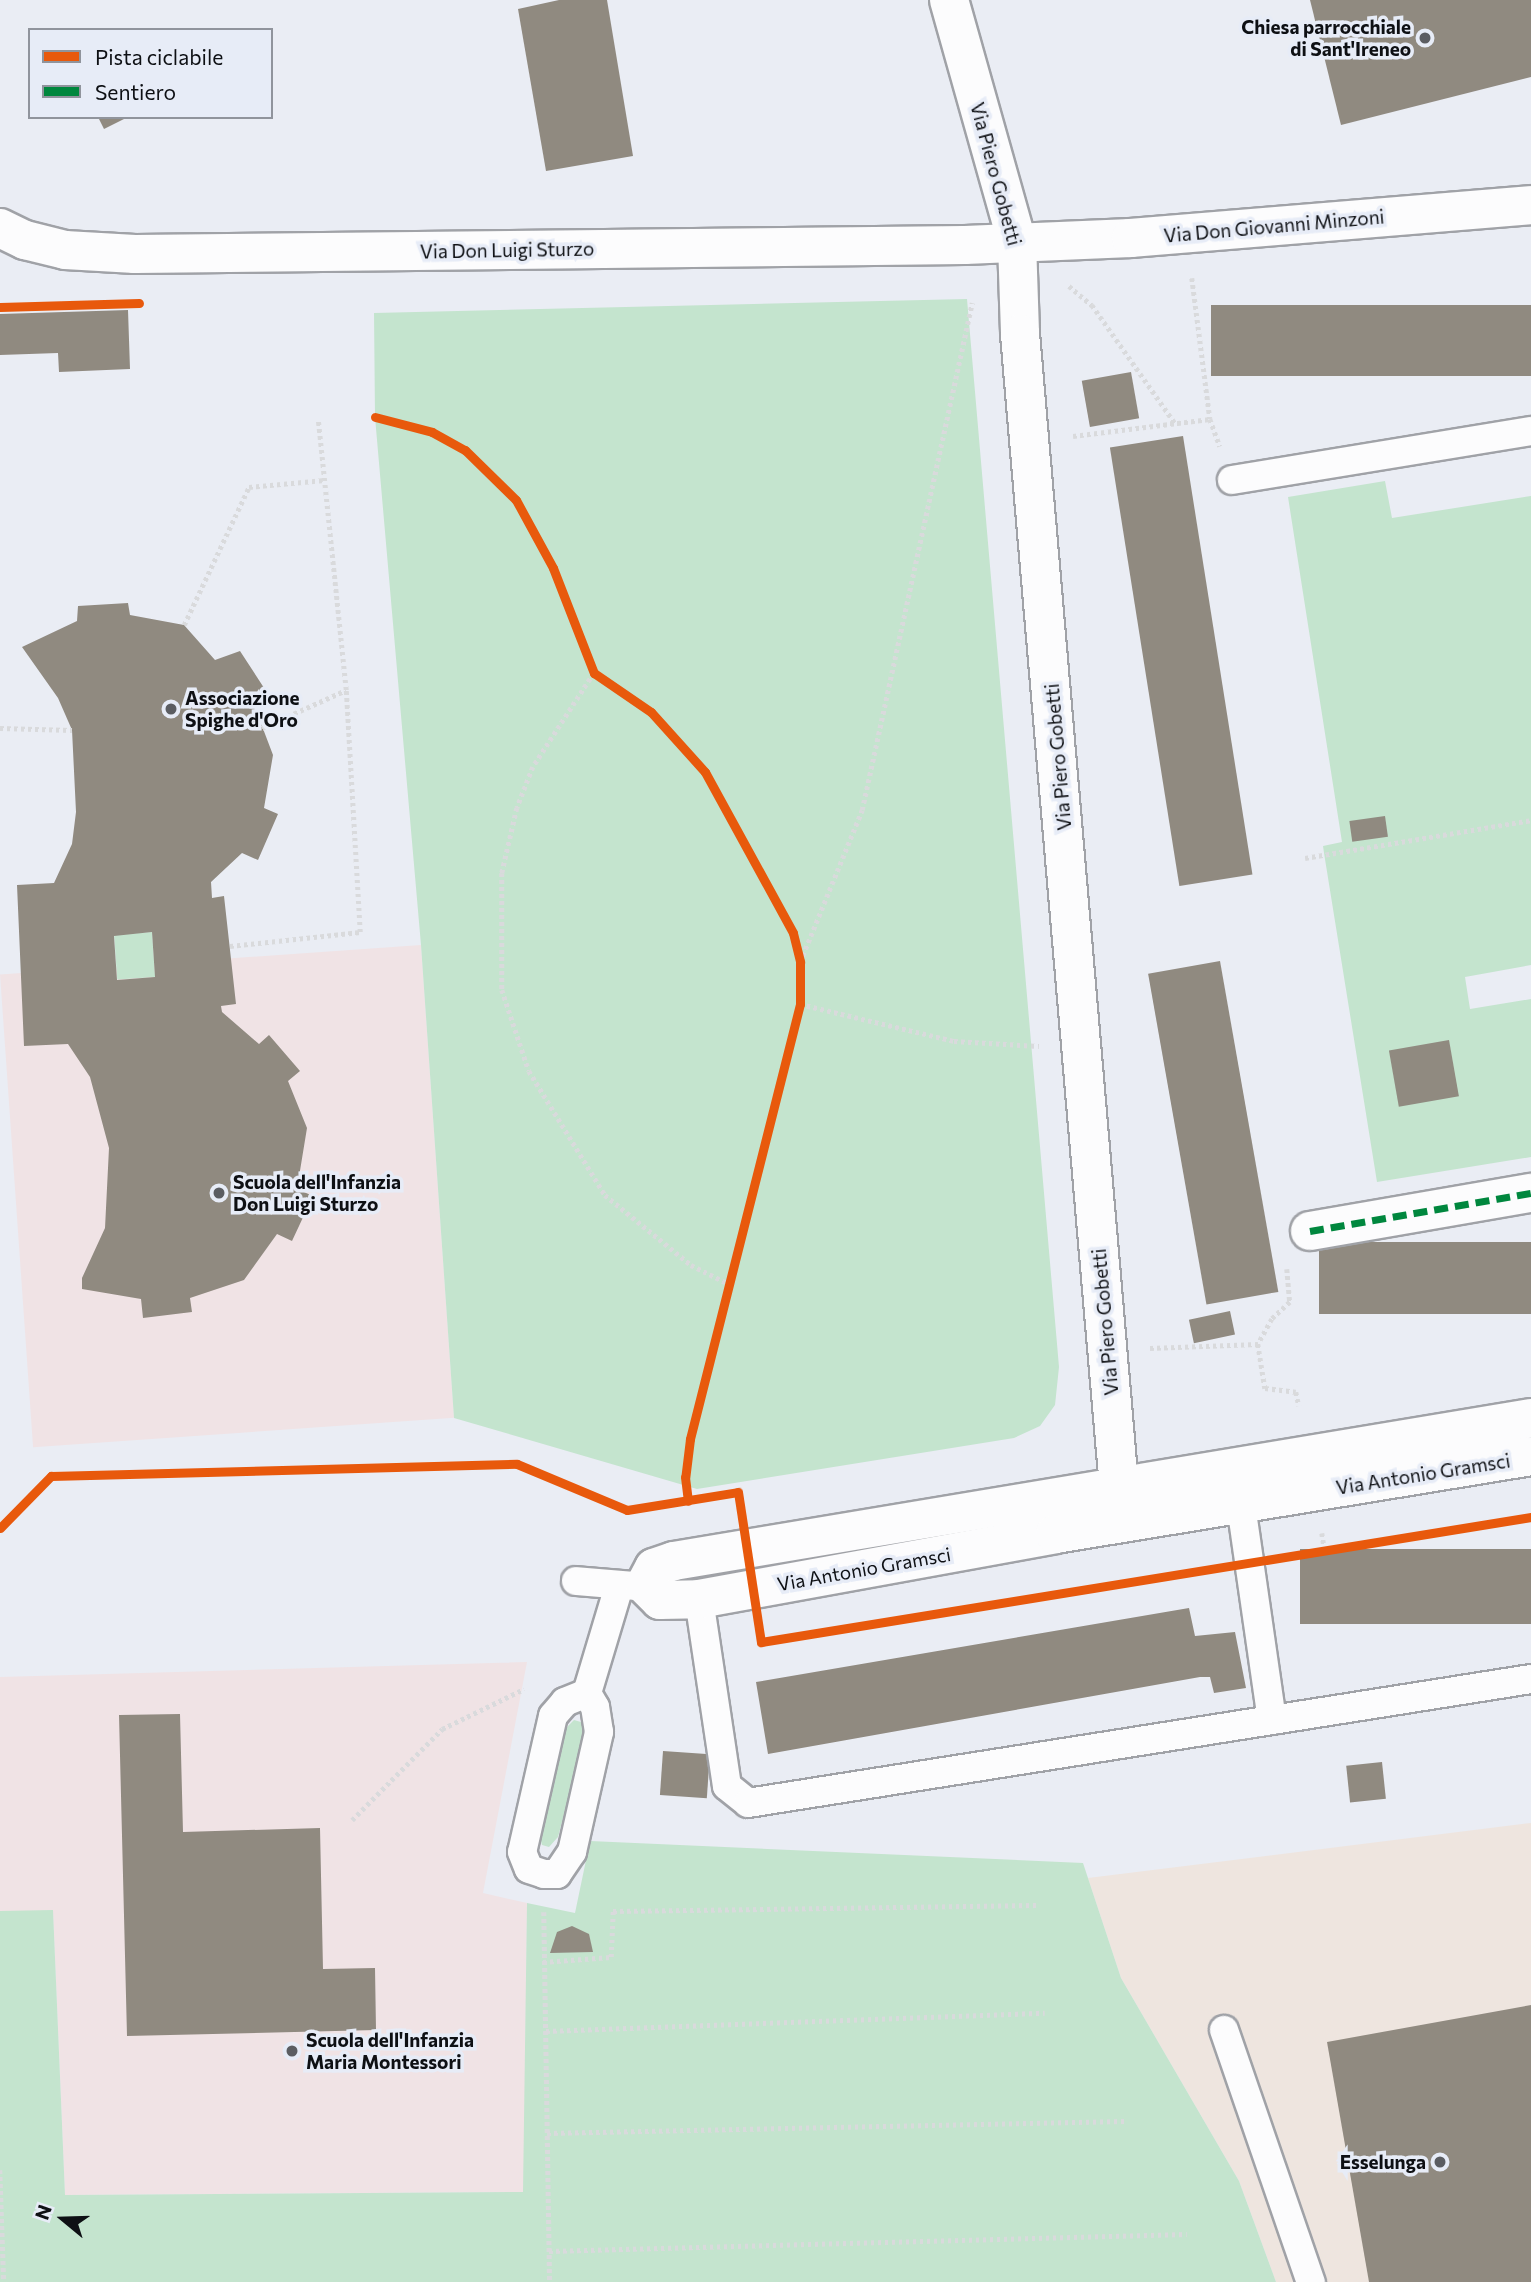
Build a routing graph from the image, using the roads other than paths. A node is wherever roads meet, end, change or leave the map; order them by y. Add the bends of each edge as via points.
1 (949, 0) edge
2 (1531, 205) edge
3 (0, 228) edge
4 (1017, 242) junction
5 (1531, 431) edge
6 (1232, 480) road end
7 (1531, 1193) edge
8 (1310, 1231) road end
9 (1531, 1418) edge
10 (1531, 1456) edge
11 (1119, 1486) junction
12 (1241, 1505) junction
13 (1122, 1523) junction
14 (576, 1581) dead end
15 (632, 1586) junction
16 (699, 1599) junction
17 (1531, 1679) edge
18 (589, 1686) junction
19 (1272, 1720) junction
20 (1224, 2030) dead end
21 (1311, 2282) edge

1 - 4 street, Via Piero Gobetti
2 - 4 street, Via Don Giovanni Minzoni
3 - 4 street, Via Don Luigi Sturzo via 65,250 135,254
4 - 11 street, Via Piero Gobetti
5 - 6 lane
7 - 8 street
9 - 11 street, Via Antonio Gramsci
10 - 12 street, Via Antonio Gramsci
11 - 13 street, Via Piero Gobetti
11 - 15 street, Via Antonio Gramsci via 674,1561 654,1568
12 - 13 street, Via Antonio Gramsci
12 - 19 lane
13 - 16 street, Via Antonio Gramsci
14 - 15 lane
15 - 16 street, Via Antonio Gramsci via 660,1600
15 - 18 lane
16 - 19 lane via 727,1786 748,1803
17 - 19 lane
18 - 18 lane via 553,1716 522,1852 529,1869 544,1874 557,1874 572,1852 599,1732
20 - 21 lane

